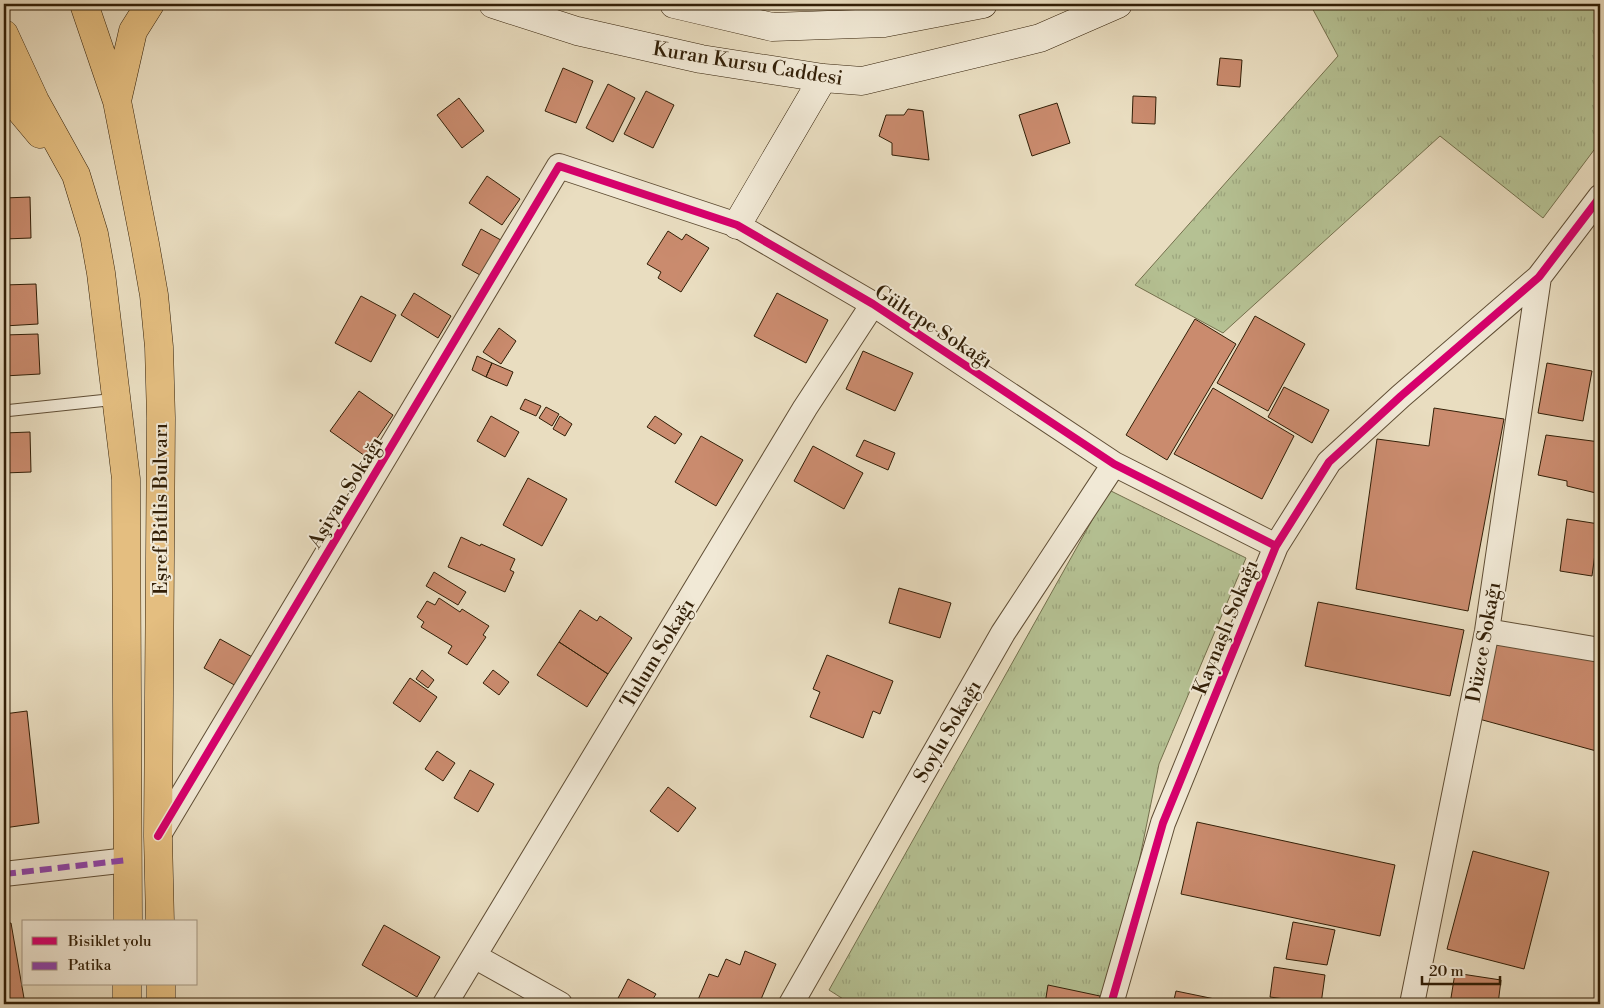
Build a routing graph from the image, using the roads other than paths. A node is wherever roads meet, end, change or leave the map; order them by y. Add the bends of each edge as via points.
1 (84, 4) edge
2 (150, 4) edge
3 (492, 4) edge
4 (674, 4) edge
5 (983, 4) edge
6 (1118, 4) edge
7 (4, 34) edge
8 (823, 78) junction
9 (4, 91) edge
10 (117, 101) junction
11 (559, 166) joint
12 (76, 175) junction
13 (1600, 197) edge
14 (736, 225) junction
15 (1539, 277) junction
16 (873, 304) junction
17 (117, 399) junction
18 (4, 411) edge
19 (1114, 464) junction
20 (1276, 546) junction
21 (1487, 631) junction
22 (1600, 650) edge
23 (158, 836) junction
24 (128, 860) junction
25 (4, 874) edge
26 (128, 920) edge
27 (160, 920) edge
28 (474, 956) junction
29 (127, 986) edge
30 (160, 986) edge
31 (127, 1004) edge
32 (161, 1004) edge
33 (445, 1004) edge
34 (560, 1004) edge
35 (791, 1004) edge
36 (1111, 1004) edge
37 (1412, 1004) edge

1 - 10 main road, Eşref Bitlis Bulvarı
2 - 10 main road via 133,31
3 - 8 main road, Kuran Kursu Caddesi via 577,31 700,58
4 - 5 main road, Kuran Kursu Caddesi via 772,27 884,23
6 - 8 main road, Kuran Kursu Caddesi via 1040,38 862,80
7 - 12 main road via 35,101
8 - 14 main road
9 - 12 main road
10 - 23 main road, Eşref Bitlis Bulvarı via 147,252 159,347
11 - 14 street, Gültepe Sokağı
11 - 23 street, Aşiyan Sokağı
12 - 17 main road, Eşref Bitlis Bulvarı via 102,273
13 - 15 street, Kaynaşlı Sokağı
14 - 16 street, Gültepe Sokağı
15 - 20 street, Kaynaşlı Sokağı via 1329,462
15 - 21 street, Düzce Sokağı
16 - 19 street, Gültepe Sokağı
16 - 28 street, Tulum Sokağı via 805,408
17 - 18 lane
17 - 24 main road, Eşref Bitlis Bulvarı via 126,479
19 - 20 street, Gültepe Sokağı
19 - 35 street, Soylu Sokağı via 1003,633
20 - 36 street, Kaynaşlı Sokağı via 1163,823
21 - 22 street
21 - 37 street, Düzce Sokağı
23 - 27 main road, Eşref Bitlis Bulvarı
24 - 25 street
24 - 26 main road, Eşref Bitlis Bulvarı
28 - 33 street, Tulum Sokağı
28 - 34 street
29 - 31 main road
30 - 32 main road

